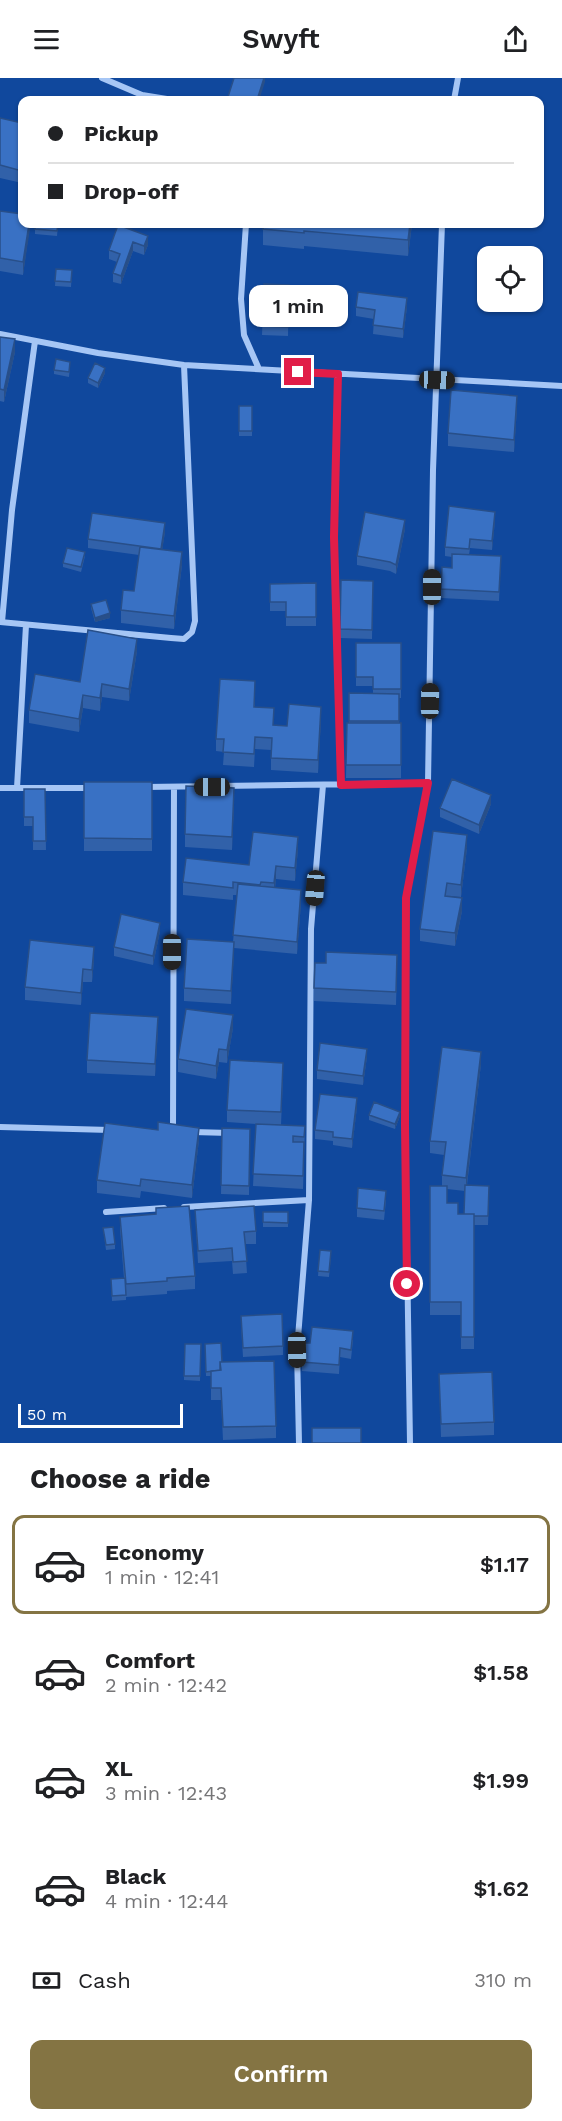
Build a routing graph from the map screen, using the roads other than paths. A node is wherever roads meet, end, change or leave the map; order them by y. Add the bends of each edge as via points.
1 (102, 78) edge
2 (458, 78) edge
3 (148, 96) edge
4 (455, 96) edge
5 (246, 228) edge
6 (442, 228) edge
7 (0, 334) edge
8 (35, 341) junction
9 (184, 365) junction
10 (259, 369) junction
11 (338, 374) junction
12 (437, 380) junction
13 (562, 386) edge
14 (1, 622) edge
15 (26, 625) junction
16 (428, 783) junction
17 (323, 785) junction
18 (341, 785) junction
19 (140, 787) edge
20 (174, 787) junction
21 (0, 788) edge
22 (17, 788) junction
23 (94, 788) edge
24 (0, 1127) edge
25 (119, 1130) edge
26 (162, 1131) edge
27 (173, 1132) junction
28 (241, 1134) edge
29 (299, 1136) edge
30 (310, 1136) junction
31 (309, 1200) junction
32 (106, 1212) dead end
33 (299, 1443) edge
34 (410, 1443) edge

1 - 3 street
2 - 4 street
5 - 10 street via 241,299 244,335
6 - 12 street
7 - 8 street
8 - 9 street
8 - 14 street
9 - 10 street
9 - 15 street via 195,621 192,632 184,639 171,639
10 - 11 street
11 - 12 street
11 - 18 street via 334,537
12 - 13 street
12 - 16 street
14 - 15 street
15 - 22 street
16 - 18 street
16 - 34 street via 406,898
17 - 18 street
17 - 20 street
17 - 30 street via 311,929
19 - 20 street
20 - 27 street
21 - 22 street
22 - 23 street
24 - 25 street
26 - 27 street
27 - 28 street
29 - 30 street
30 - 31 street
31 - 32 street
31 - 33 street via 297,1350

